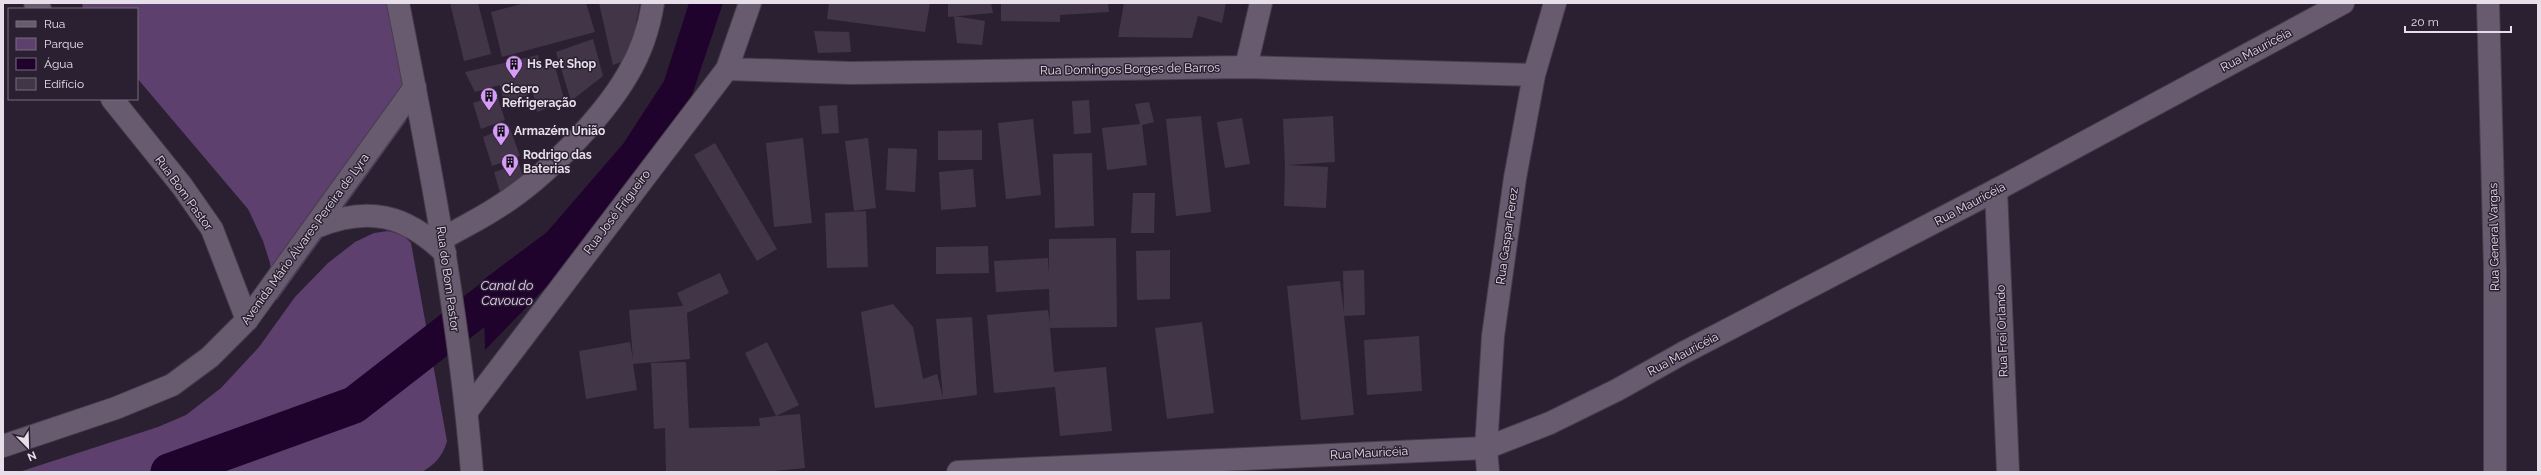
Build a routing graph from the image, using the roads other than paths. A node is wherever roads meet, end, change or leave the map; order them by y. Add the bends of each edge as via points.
1 (398, 3) edge
2 (653, 3) edge
3 (750, 3) edge
4 (1261, 3) edge
5 (1555, 3) edge
6 (2343, 3) edge
7 (2488, 3) edge
8 (1246, 67) junction
9 (727, 69) junction
10 (1534, 76) junction
11 (415, 87) junction
12 (113, 100) edge
13 (1996, 190) junction
14 (316, 227) junction
15 (445, 253) junction
16 (247, 320) junction
17 (467, 411) junction
18 (3, 446) edge
19 (1486, 448) junction
20 (466, 470) edge
21 (958, 472) edge
22 (1488, 472) edge
23 (2008, 472) edge
24 (2494, 472) edge

1 - 11 street, Rua do Bom Pastor
2 - 15 street via 650,25 628,75 587,128 542,174
3 - 9 street, Rua José Frigueiro
4 - 8 street
5 - 10 street, Rua Gaspar Perez
6 - 13 street, Rua Mauricéia
7 - 24 street, Rua General Vargas via 2495,269
8 - 9 street, Rua Domingos Borges de Barros via 851,73
8 - 10 street, Rua Domingos Borges de Barros
9 - 17 street, Rua José Frigueiro
10 - 19 street, Rua Gaspar Perez via 1515,178 1493,336
11 - 14 street, Avenida Mário Álvares Pereira de Lyra
11 - 15 street, Rua do Bom Pastor
12 - 16 street, Rua Bom Pastor via 182,186 212,229
13 - 19 street, Rua Mauricéia via 1617,390 1550,423
13 - 23 street, Rua Frei Orlando
14 - 15 street via 338,218 362,215 385,217 408,224 428,237
14 - 16 street, Avenida Mário Álvares Pereira de Lyra
15 - 17 street, Rua do Bom Pastor
16 - 18 street, Avenida Mário Álvares Pereira de Lyra via 210,357 172,384 116,408
17 - 20 street, Rua do Bom Pastor
19 - 21 street, Rua Mauricéia
19 - 22 street, Rua Gaspar Perez

